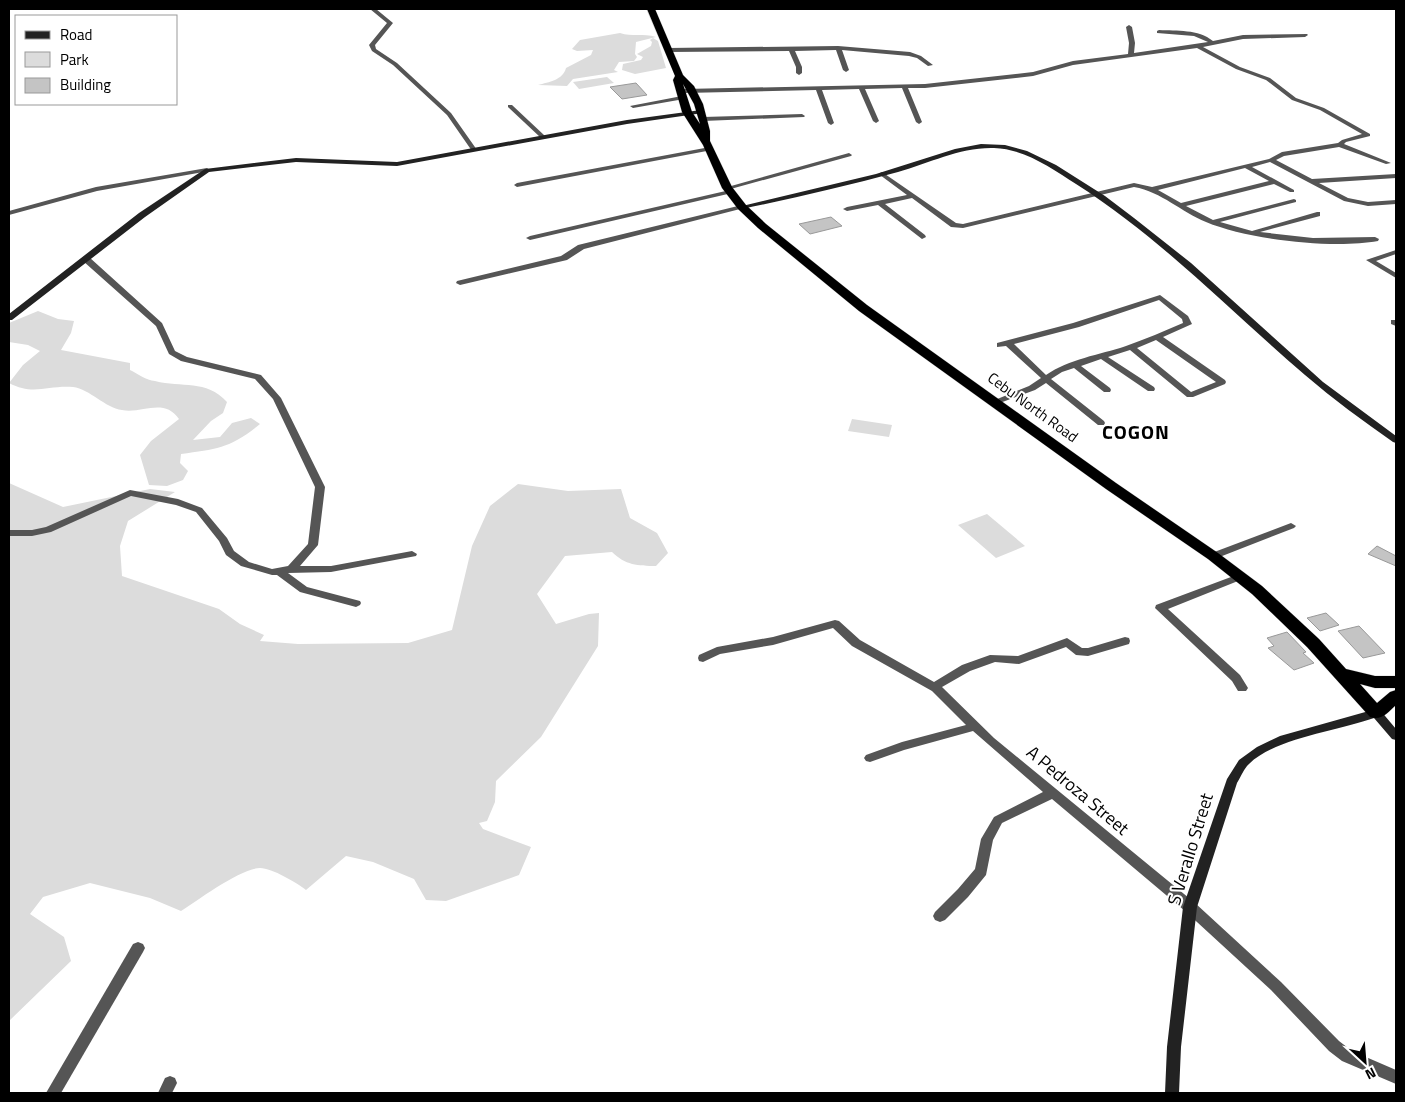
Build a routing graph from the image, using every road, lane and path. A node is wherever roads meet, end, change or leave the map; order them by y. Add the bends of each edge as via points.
1 (373, 9) edge
2 (651, 9) edge
3 (1129, 27) dead end
4 (1159, 32) dead end
5 (1305, 35) dead end
6 (1212, 44) junction
7 (1198, 46) junction
8 (838, 48) junction
9 (791, 49) junction
10 (668, 50) junction
11 (1130, 55) junction
12 (930, 64) dead end
13 (846, 70) dead end
14 (799, 73) dead end
15 (679, 76) junction
16 (905, 87) junction
17 (818, 88) junction
18 (862, 88) junction
19 (691, 90) junction
20 (683, 102) junction
21 (510, 106) dead end
22 (633, 106) dead end
23 (701, 112) junction
24 (802, 116) dead end
25 (876, 122) dead end
26 (919, 122) dead end
27 (831, 123) dead end
28 (544, 137) junction
29 (1340, 145) junction
30 (709, 147) junction
31 (474, 150) junction
32 (848, 155) dead end
33 (1271, 160) junction
34 (1388, 163) dead end
35 (1246, 166) junction
36 (207, 170) junction
37 (882, 174) junction
38 (1396, 176) edge
39 (1310, 181) junction
40 (1275, 182) junction
41 (517, 185) dead end
42 (1153, 189) junction
43 (728, 190) junction
44 (1096, 192) junction
45 (1292, 192) dead end
46 (913, 196) junction
47 (1294, 201) dead end
48 (1396, 202) edge
49 (881, 204) junction
50 (1180, 205) junction
51 (742, 208) junction
52 (847, 208) dead end
53 (9, 213) edge
54 (1317, 214) dead end
55 (1214, 222) junction
56 (1252, 232) junction
57 (922, 236) dead end
58 (530, 238) dead end
59 (1375, 239) dead end
60 (1396, 252) edge
61 (86, 259) junction
62 (1396, 276) edge
63 (460, 284) dead end
64 (9, 318) edge
65 (1156, 336) junction
66 (1131, 346) junction
67 (1103, 356) junction
68 (1074, 364) junction
69 (1045, 378) junction
70 (1107, 390) dead end
71 (1151, 390) dead end
72 (994, 402) junction
73 (1101, 423) dead end
74 (1396, 440) edge
75 (1291, 526) dead end
76 (9, 533) edge
77 (412, 554) dead end
78 (1213, 556) junction
79 (286, 571) junction
80 (1240, 577) junction
81 (356, 603) dead end
82 (1125, 641) dead end
83 (703, 658) dead end
84 (1341, 672) junction
85 (1396, 682) edge
86 (936, 688) junction
87 (1242, 688) dead end
88 (1396, 696) edge
89 (1376, 713) junction
90 (974, 727) junction
91 (1396, 736) edge
92 (870, 758) dead end
93 (1053, 793) junction
94 (1190, 907) junction
95 (940, 916) dead end
96 (138, 948) dead end
97 (1396, 1077) edge
98 (53, 1093) edge
99 (1172, 1093) edge

1 - 31 street via 390,24 372,45 374,50 396,64 449,114
2 - 10 highway, Cebu North Road
3 - 11 street
4 - 6 street via 1200,36 1208,38
5 - 6 street via 1256,36
6 - 7 street
7 - 11 street
7 - 29 street via 1238,68 1268,79 1294,98 1322,109 1368,135
8 - 9 street
8 - 12 street via 910,54
8 - 13 street
9 - 10 street
9 - 14 street
10 - 15 highway, Cebu North Road
11 - 16 street via 1033,74
15 - 19 highway, Cebu North Road
15 - 20 highway, Cebu North Road via 677,80
16 - 18 street
16 - 26 street
17 - 18 street
17 - 19 street
17 - 27 street
18 - 25 street
19 - 20 street
19 - 23 highway, Cebu North Road
20 - 22 street
20 - 23 highway
20 - 28 street
20 - 30 highway, Cebu North Road
21 - 28 street
23 - 24 street
23 - 30 highway, Cebu North Road
28 - 31 street
29 - 33 street via 1282,154
29 - 34 street
30 - 41 street
30 - 43 highway, Cebu North Road
31 - 36 street via 397,164 296,160
32 - 43 street
33 - 35 street
33 - 39 street
35 - 40 street
35 - 42 street
36 - 53 street via 96,189
36 - 61 street
37 - 44 street via 946,153 994,145 1029,154
37 - 46 street
37 - 51 street
38 - 39 street
39 - 48 street via 1358,203
40 - 45 street
40 - 50 street
42 - 44 street via 1134,185
42 - 50 street
43 - 51 highway, Cebu North Road
43 - 58 street
44 - 46 street via 964,226 954,225
44 - 74 street via 1189,263 1297,363
46 - 49 street
47 - 55 street
49 - 52 street
49 - 57 street
50 - 55 street
51 - 63 street via 581,246 564,258
51 - 72 highway, Cebu North Road via 863,308
54 - 56 street
55 - 56 street
56 - 59 street via 1333,241
60 - 62 street via 1370,260
61 - 64 street
61 - 79 street via 159,324 172,352 184,359 258,377 277,398 320,487 313,545
65 - 66 street
65 - 66 street via 1222,382 1190,394
65 - 69 street via 1188,324 1160,296 1085,322 1004,344
66 - 67 street
67 - 68 street
67 - 71 street
68 - 69 street
68 - 70 street
69 - 72 street via 1032,388
69 - 73 street
72 - 78 highway, Cebu North Road
75 - 78 street
76 - 79 street via 48,530 130,493 142,494 199,510 230,553 245,564
77 - 79 street via 331,569
78 - 80 highway, Cebu North Road
79 - 81 street via 304,590
80 - 84 highway, Cebu North Road
80 - 87 street via 1160,608 1236,678
82 - 86 street via 1088,652 1080,652 1067,642 1019,660 994,658 966,668
83 - 86 street, A Pedroza Street via 835,624 856,643
84 - 85 highway via 1375,682
84 - 89 highway, Cebu North Road
86 - 90 street, A Pedroza Street
88 - 89 highway
89 - 91 street
89 - 94 street, S Verallo Street via 1284,740 1261,750 1243,763 1231,782
90 - 92 street
90 - 93 street, A Pedroza Street
93 - 94 street, A Pedroza Street
93 - 95 street via 998,820 987,838 981,871
94 - 97 street, A Pedroza Street via 1276,986 1334,1046 1347,1056
94 - 99 street, S Verallo Street via 1174,1046
96 - 98 street

